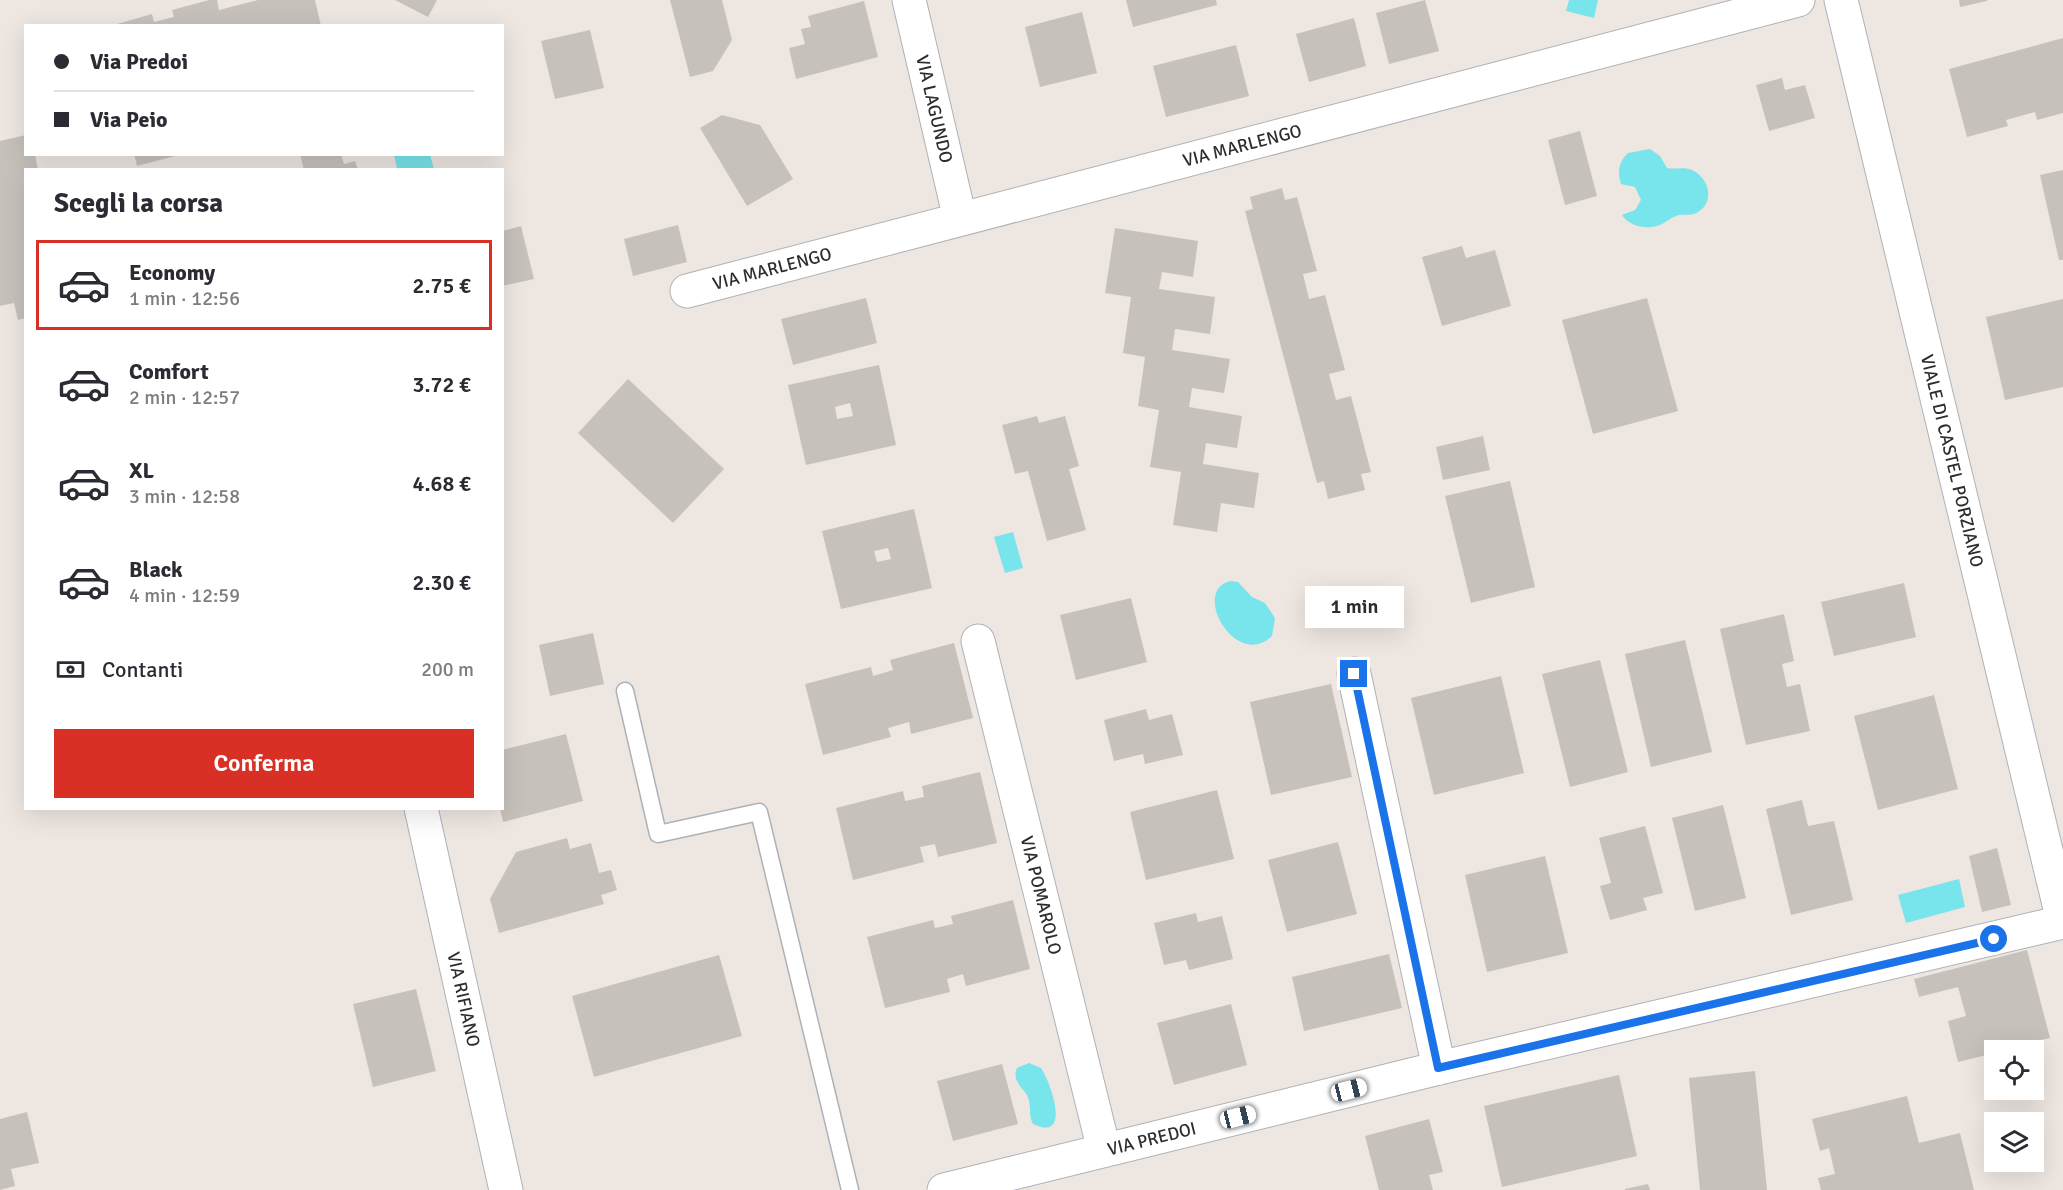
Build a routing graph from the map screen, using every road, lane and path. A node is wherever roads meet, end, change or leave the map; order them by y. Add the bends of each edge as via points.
1 (909, 0) edge
2 (1798, 0) edge
3 (1841, 0) edge
4 (960, 219) junction
5 (687, 291) dead end
6 (978, 641) dead end
7 (1354, 674) dead end
8 (625, 691) dead end
9 (421, 810) edge
10 (2063, 922) edge
11 (1438, 1068) junction
12 (1104, 1150) junction
13 (506, 1190) edge
14 (850, 1190) edge
15 (944, 1190) edge

1 - 4 street, VIA LAGUNDO
2 - 4 street, VIA MARLENGO
3 - 10 street, VIALE DI CASTEL PORZIANO
4 - 5 street, VIA MARLENGO
6 - 12 street, VIA POMAROLO
7 - 11 street
8 - 14 lane via 658,834 759,812
9 - 13 street, VIA RIFIANO
10 - 11 street, VIA PREDOI
11 - 12 street, VIA PREDOI
12 - 15 street, VIA PREDOI

